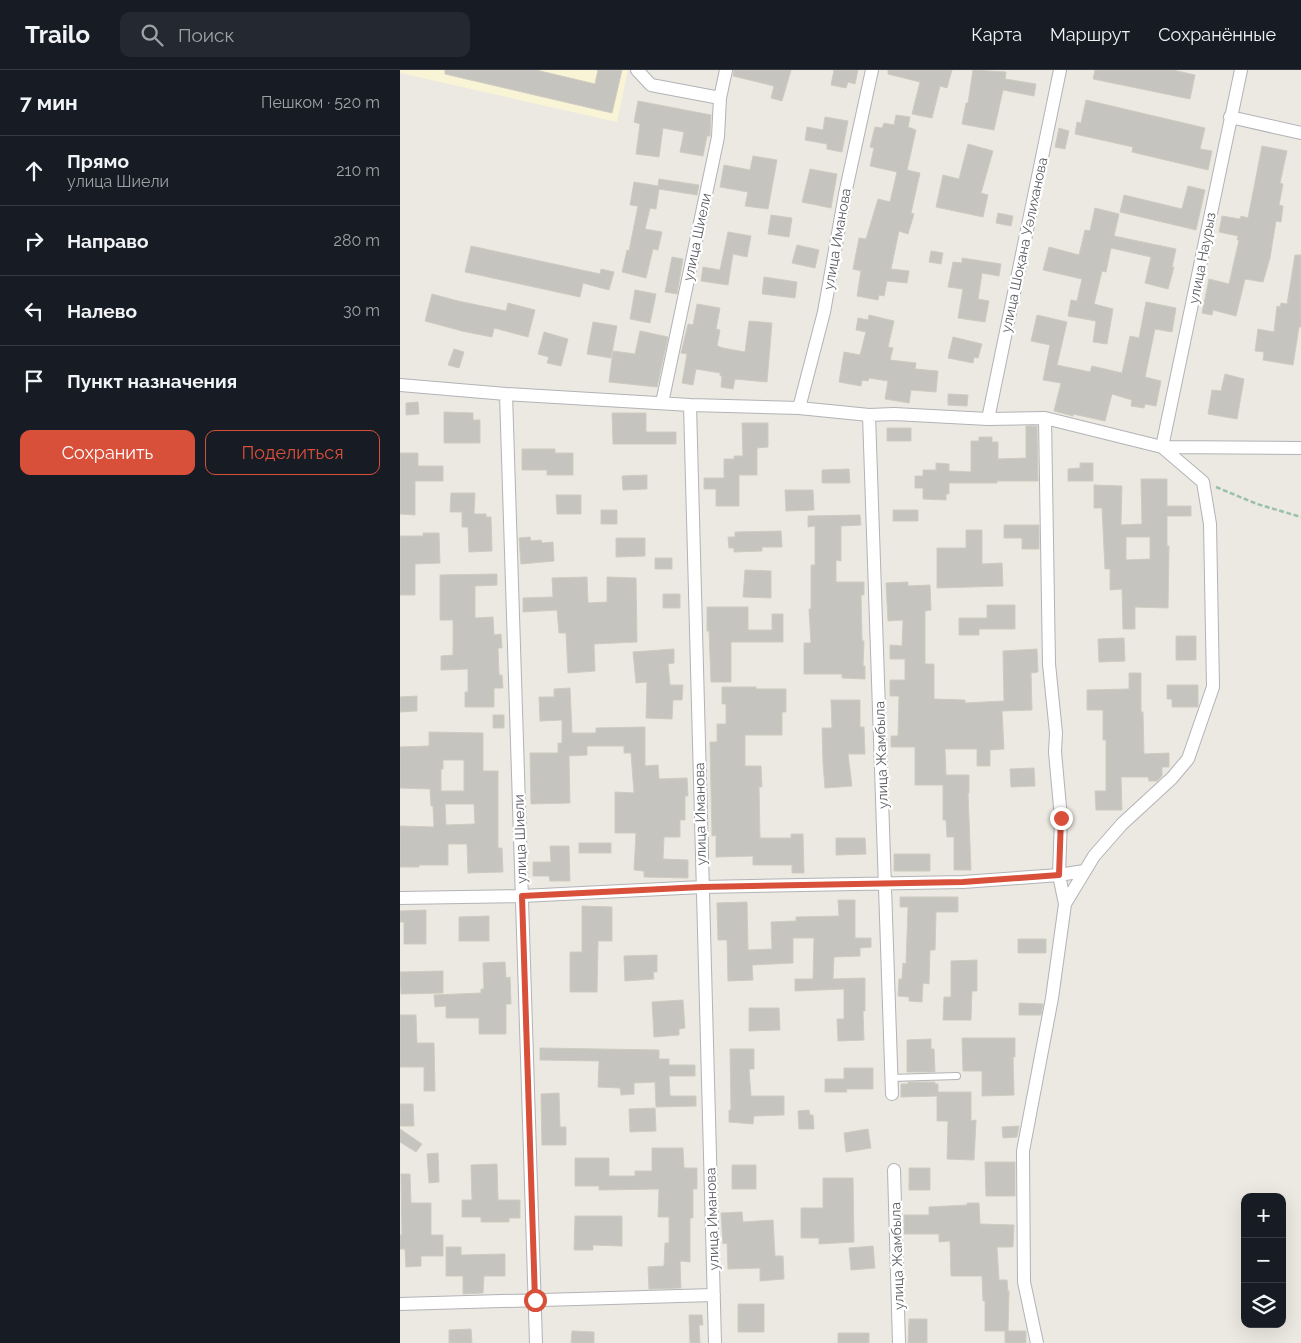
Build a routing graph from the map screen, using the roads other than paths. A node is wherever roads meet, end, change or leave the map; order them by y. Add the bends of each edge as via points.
1 (637, 70) edge
2 (726, 70) edge
3 (872, 70) edge
4 (1060, 70) edge
5 (1241, 70) edge
6 (720, 98) junction
7 (1230, 117) junction
8 (1301, 133) edge
9 (400, 385) edge
10 (506, 394) junction
11 (662, 403) junction
12 (690, 404) junction
13 (799, 408) junction
14 (869, 415) junction
15 (1045, 418) junction
16 (988, 419) junction
17 (1162, 447) junction
18 (1301, 448) edge
19 (1084, 871) junction
20 (1059, 875) junction
21 (886, 883) junction
22 (702, 887) junction
23 (522, 896) junction
24 (400, 898) edge
25 (1065, 904) junction
26 (957, 1076) dead end
27 (891, 1078) junction
28 (892, 1094) dead end
29 (894, 1170) dead end
30 (714, 1295) junction
31 (535, 1300) junction
32 (400, 1304) edge
33 (536, 1343) edge
34 (715, 1343) edge
35 (899, 1343) edge
36 (1037, 1343) edge

1 - 6 street via 650,85
2 - 6 street, улица Шиели
3 - 13 street, улица Иманова via 844,194 824,312
4 - 16 street, улица Шоқана Уәлиханова
5 - 7 street, улица Наурыз
6 - 11 street, улица Шиели via 718,137
7 - 8 street
7 - 17 street, улица Наурыз
9 - 10 street
10 - 11 street
10 - 23 street, улица Шиели
11 - 12 street
12 - 13 street
12 - 22 street, улица Иманова
13 - 14 street
14 - 16 street
14 - 21 street, улица Жамбыла
15 - 16 street
15 - 17 street
15 - 20 street via 1049,664 1061,818
17 - 18 street
17 - 19 street via 1203,482 1210,524 1213,687 1188,759 1122,824
19 - 20 street
19 - 25 street
20 - 21 street via 963,882
20 - 25 street
21 - 22 street
21 - 27 street, улица Жамбыла
22 - 23 street
22 - 30 street, улица Иманова
23 - 24 street
23 - 31 street, улица Шиели
25 - 36 street via 1052,998 1023,1151 1024,1282
26 - 27 lane
27 - 28 street, улица Жамбыла
29 - 35 street, улица Жамбыла
30 - 31 street
30 - 34 street, улица Иманова
31 - 32 street
31 - 33 street, улица Шиели

